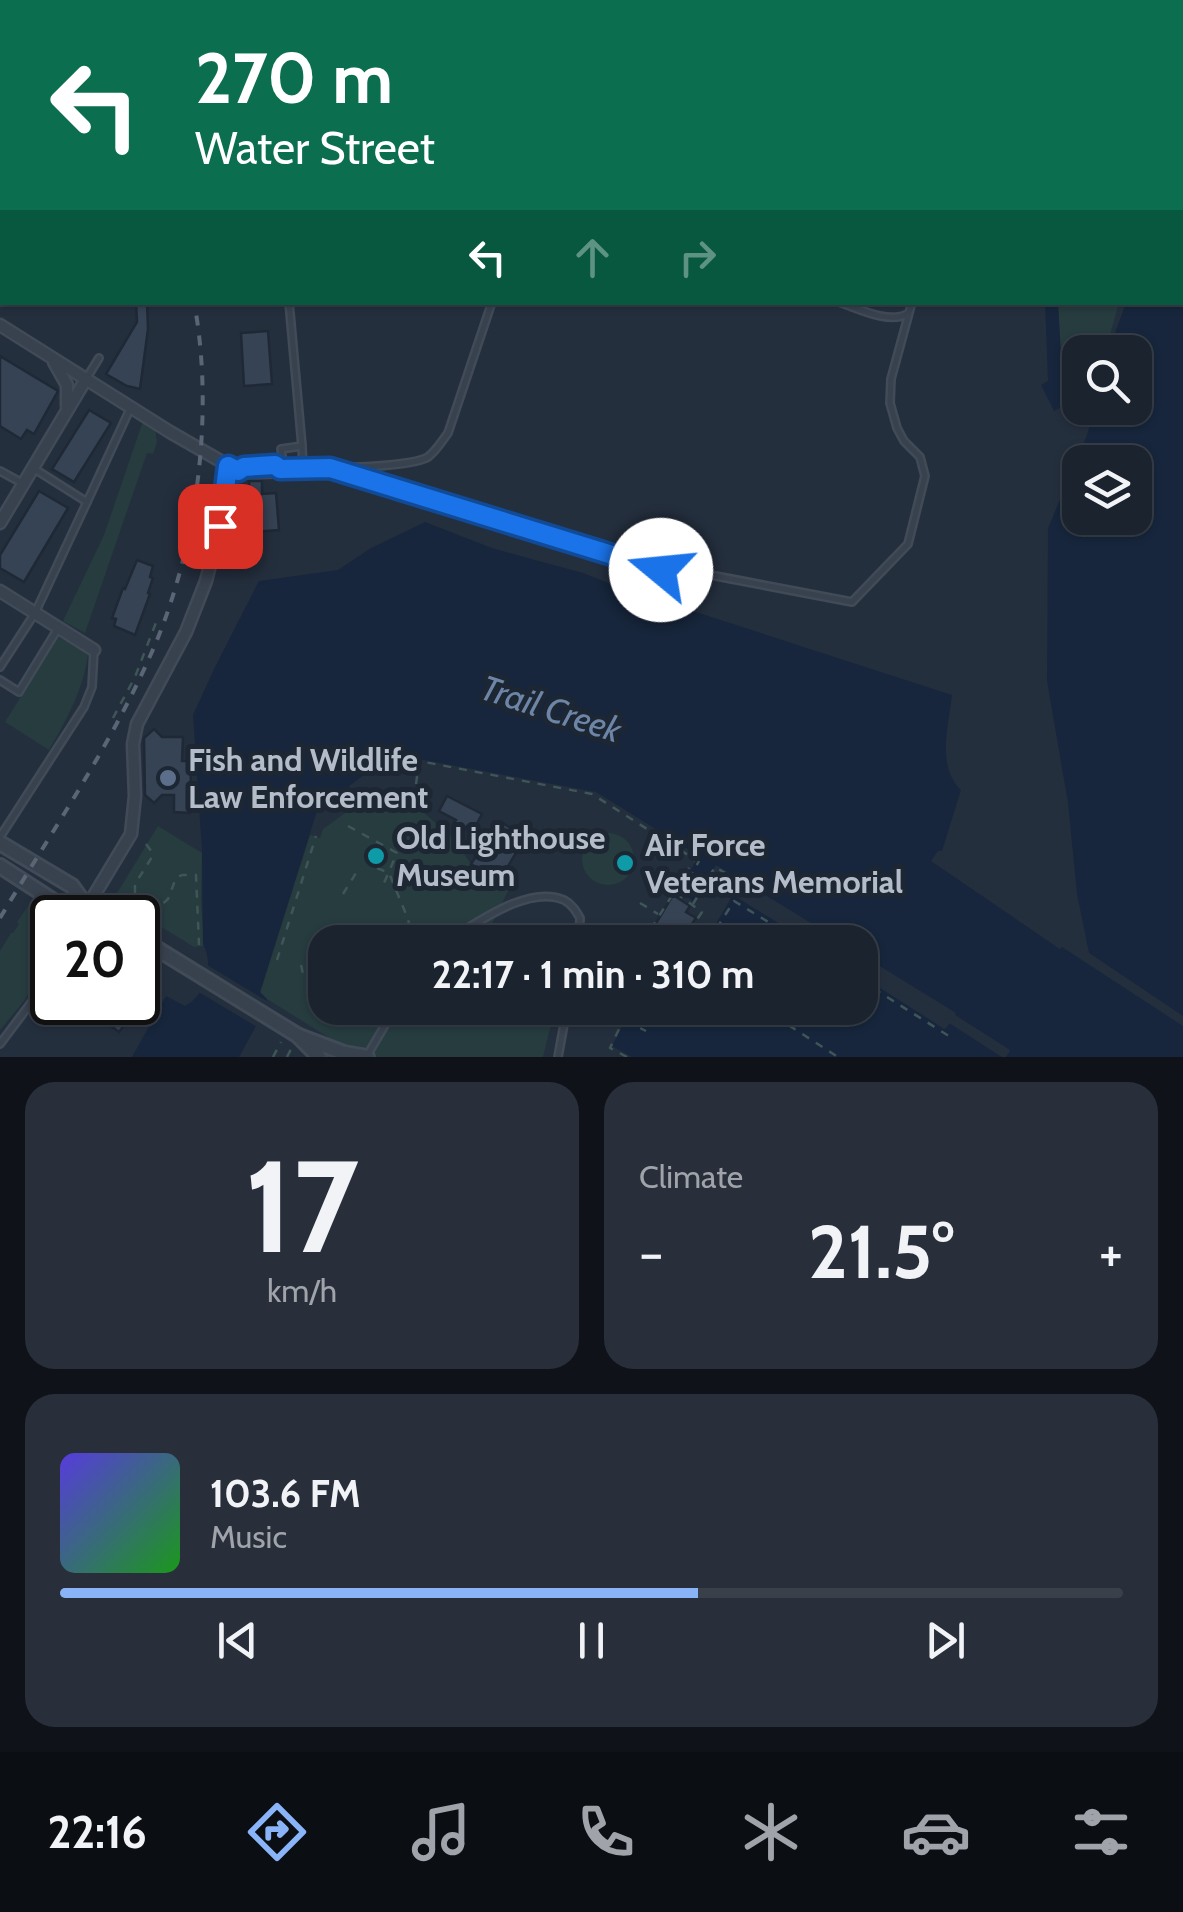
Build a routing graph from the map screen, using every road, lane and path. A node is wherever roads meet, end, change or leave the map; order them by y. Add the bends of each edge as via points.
1 (289, 305) edge
2 (491, 305) edge
3 (849, 305) edge
4 (911, 305) edge
5 (909, 312) junction
6 (0, 325) edge
7 (51, 357) junction
8 (98, 358) dead end
9 (86, 378) junction
10 (131, 407) junction
11 (66, 410) junction
12 (302, 446) junction
13 (33, 468) junction
14 (330, 468) junction
15 (233, 469) junction
16 (282, 469) junction
17 (304, 469) junction
18 (0, 471) edge
19 (24, 484) junction
20 (87, 502) junction
21 (0, 523) edge
22 (3, 593) edge
23 (0, 606) edge
24 (35, 613) junction
25 (157, 620) dead end
26 (59, 628) junction
27 (94, 650) joint
28 (0, 667) edge
29 (0, 680) edge
30 (114, 718) dead end
31 (414, 800) dead end
32 (348, 826) dead end
33 (316, 836) dead end
34 (0, 840) edge
35 (146, 844) dead end
36 (688, 855) dead end
37 (0, 866) edge
38 (377, 868) dead end
39 (356, 872) dead end
40 (388, 873) junction
41 (739, 881) dead end
42 (384, 883) dead end
43 (343, 894) dead end
44 (677, 894) junction
45 (45, 895) edge
46 (76, 895) edge
47 (95, 895) edge
48 (694, 901) junction
49 (640, 903) dead end
50 (702, 903) dead end
51 (659, 915) junction
52 (696, 921) dead end
53 (409, 925) edge
54 (473, 925) edge
55 (580, 925) edge
56 (653, 925) edge
57 (719, 925) edge
58 (773, 925) edge
59 (199, 945) dead end
60 (160, 951) edge
61 (277, 960) dead end
62 (301, 965) dead end
63 (303, 974) dead end
64 (878, 991) edge
65 (30, 1004) edge
66 (385, 1025) edge
67 (564, 1025) edge
68 (622, 1025) edge
69 (633, 1025) edge
70 (788, 1025) edge
71 (646, 1031) dead end
72 (952, 1038) dead end
73 (282, 1040) dead end
74 (294, 1041) junction
75 (0, 1044) edge
76 (273, 1057) edge
77 (287, 1057) edge
78 (319, 1057) edge
79 (367, 1057) edge
80 (558, 1057) edge
81 (627, 1057) edge
82 (838, 1057) edge

1 - 12 lane
2 - 14 lane via 439,446 414,461
3 - 5 lane via 898,319
4 - 5 lane
5 - 14 lane via 890,403 925,476 908,544 852,602 661,570
6 - 7 street
7 - 9 street
7 - 11 street via 67,385
8 - 9 lane
9 - 10 street
9 - 11 street
10 - 15 street
10 - 20 lane
11 - 13 street
12 - 16 lane via 281,449
12 - 17 lane
13 - 19 street
13 - 20 lane
14 - 17 lane
15 - 16 lane
15 - 47 street via 206,581 137,724 131,834
16 - 17 lane
18 - 19 lane
19 - 21 street
20 - 24 lane
22 - 23 lane
22 - 24 street
24 - 26 street
24 - 28 lane
25 - 30 path
26 - 27 street
26 - 29 lane via 19,692
27 - 34 lane via 84,707
31 - 36 path via 419,762 592,794
32 - 40 path via 396,853
33 - 61 path
34 - 46 street
35 - 59 path via 152,857 135,884 135,898 157,909 176,878 196,875
37 - 45 street
38 - 40 path
39 - 43 path
40 - 42 path
40 - 53 path
41 - 48 path via 715,866
44 - 44 path via 686,884 697,859
44 - 48 path
44 - 51 path
48 - 50 path
48 - 52 path via 702,912
49 - 51 path
51 - 56 path
54 - 55 lane via 508,904 552,897 566,901
57 - 58 path via 734,901
60 - 74 street via 270,1018
62 - 63 path
64 - 72 path
65 - 75 lane
66 - 79 lane
67 - 80 lane
68 - 81 path via 610,1048
69 - 71 path
70 - 82 path
73 - 76 path
74 - 77 path
74 - 78 street
74 - 79 street

